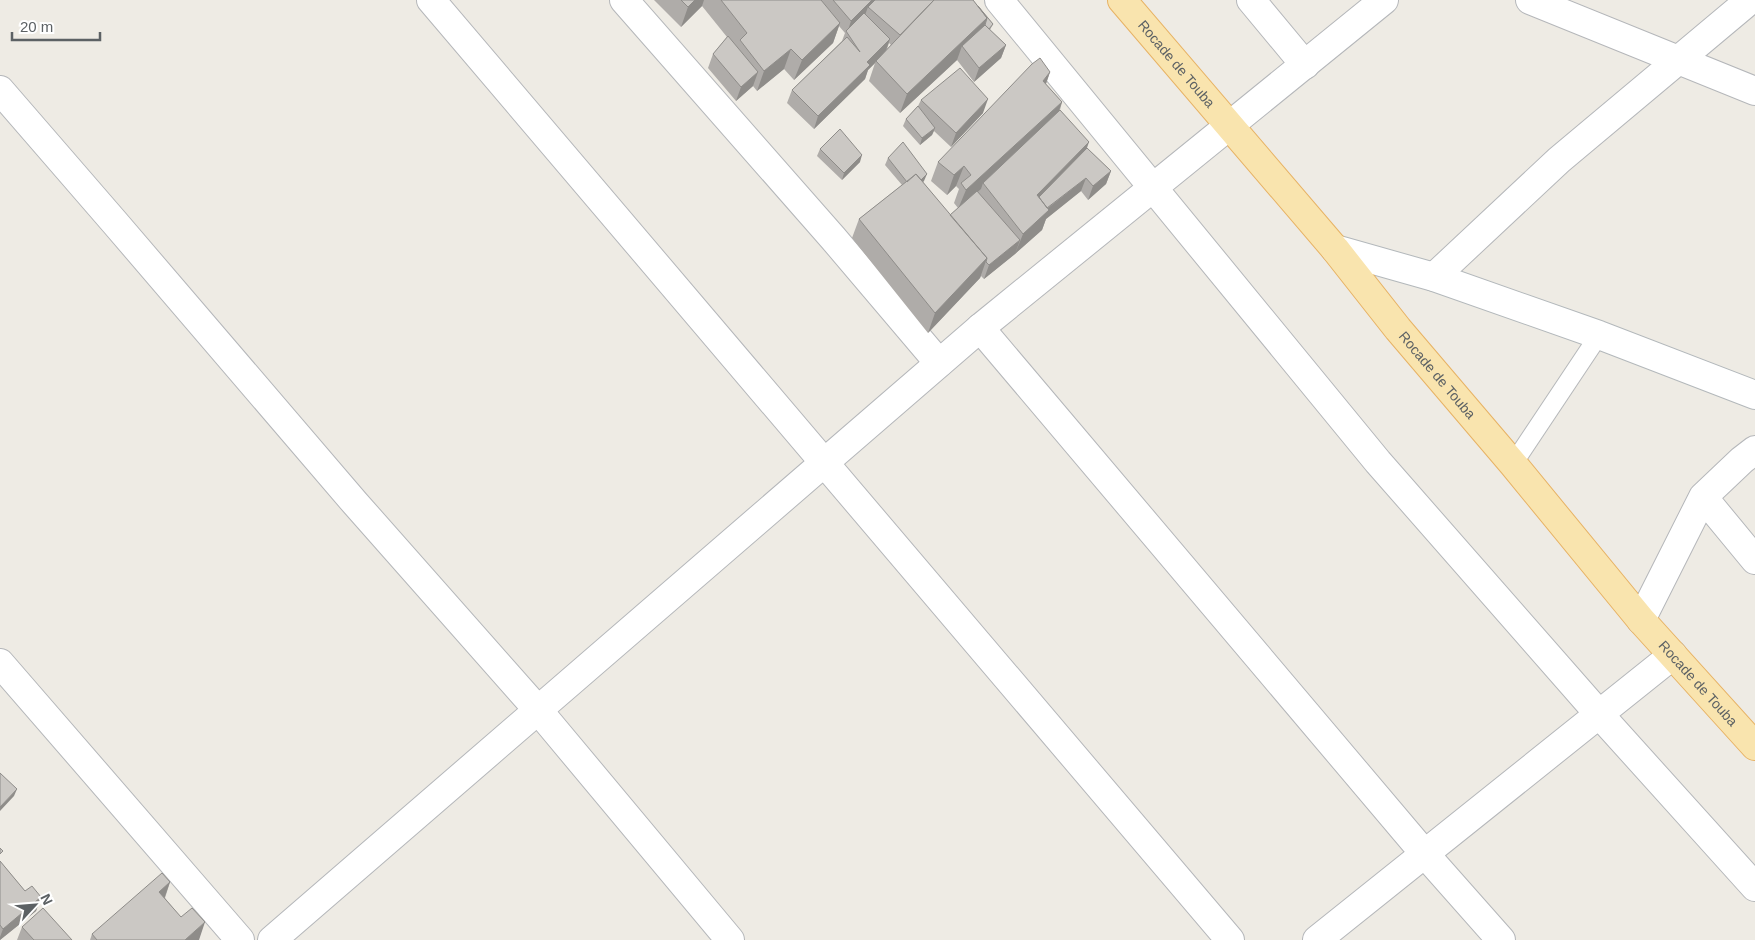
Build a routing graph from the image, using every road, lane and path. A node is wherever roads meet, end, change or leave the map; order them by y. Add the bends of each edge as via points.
1 (432, 0) edge
2 (624, 0) edge
3 (999, 0) edge
4 (1122, 0) edge
5 (1251, 0) edge
6 (1384, 0) edge
7 (1530, 0) edge
8 (1750, 0) edge
9 (1680, 60) junction
10 (1305, 65) junction
11 (0, 90) edge
12 (1755, 90) edge
13 (1230, 126) junction
14 (1151, 187) junction
15 (1334, 249) junction
16 (1434, 277) junction
17 (980, 328) junction
18 (1599, 336) junction
19 (939, 363) junction
20 (1755, 395) edge
21 (1755, 450) edge
22 (824, 463) junction
23 (1513, 464) junction
24 (1703, 497) junction
25 (1755, 560) edge
26 (1641, 620) junction
27 (1673, 656) junction
28 (0, 663) edge
29 (538, 710) junction
30 (1600, 714) junction
31 (1755, 746) edge
32 (1424, 853) junction
33 (1755, 887) edge
34 (240, 940) edge
35 (272, 940) edge
36 (730, 940) edge
37 (1230, 940) edge
38 (1317, 940) edge
39 (1501, 940) edge

1 - 22 street
2 - 19 street
3 - 14 street
4 - 13 main road, Rocade de Touba
5 - 10 street
6 - 10 street
7 - 9 street
8 - 9 street
9 - 12 street
9 - 16 street via 1559,160
10 - 13 street
11 - 29 street via 355,503
13 - 14 street
13 - 15 main road, Rocade de Touba
14 - 17 street
14 - 30 street via 1378,462
15 - 16 street
15 - 23 main road, Rocade de Touba
16 - 18 street
17 - 19 street
17 - 32 street
18 - 20 street
18 - 23 lane
19 - 22 street
21 - 24 street
22 - 29 street
22 - 37 street
23 - 26 main road, Rocade de Touba
24 - 25 street
24 - 26 street
26 - 27 main road, Rocade de Touba
27 - 30 street
27 - 31 main road, Rocade de Touba
28 - 34 street
29 - 35 street
29 - 36 street
30 - 32 street
30 - 33 street
32 - 38 street
32 - 39 street

